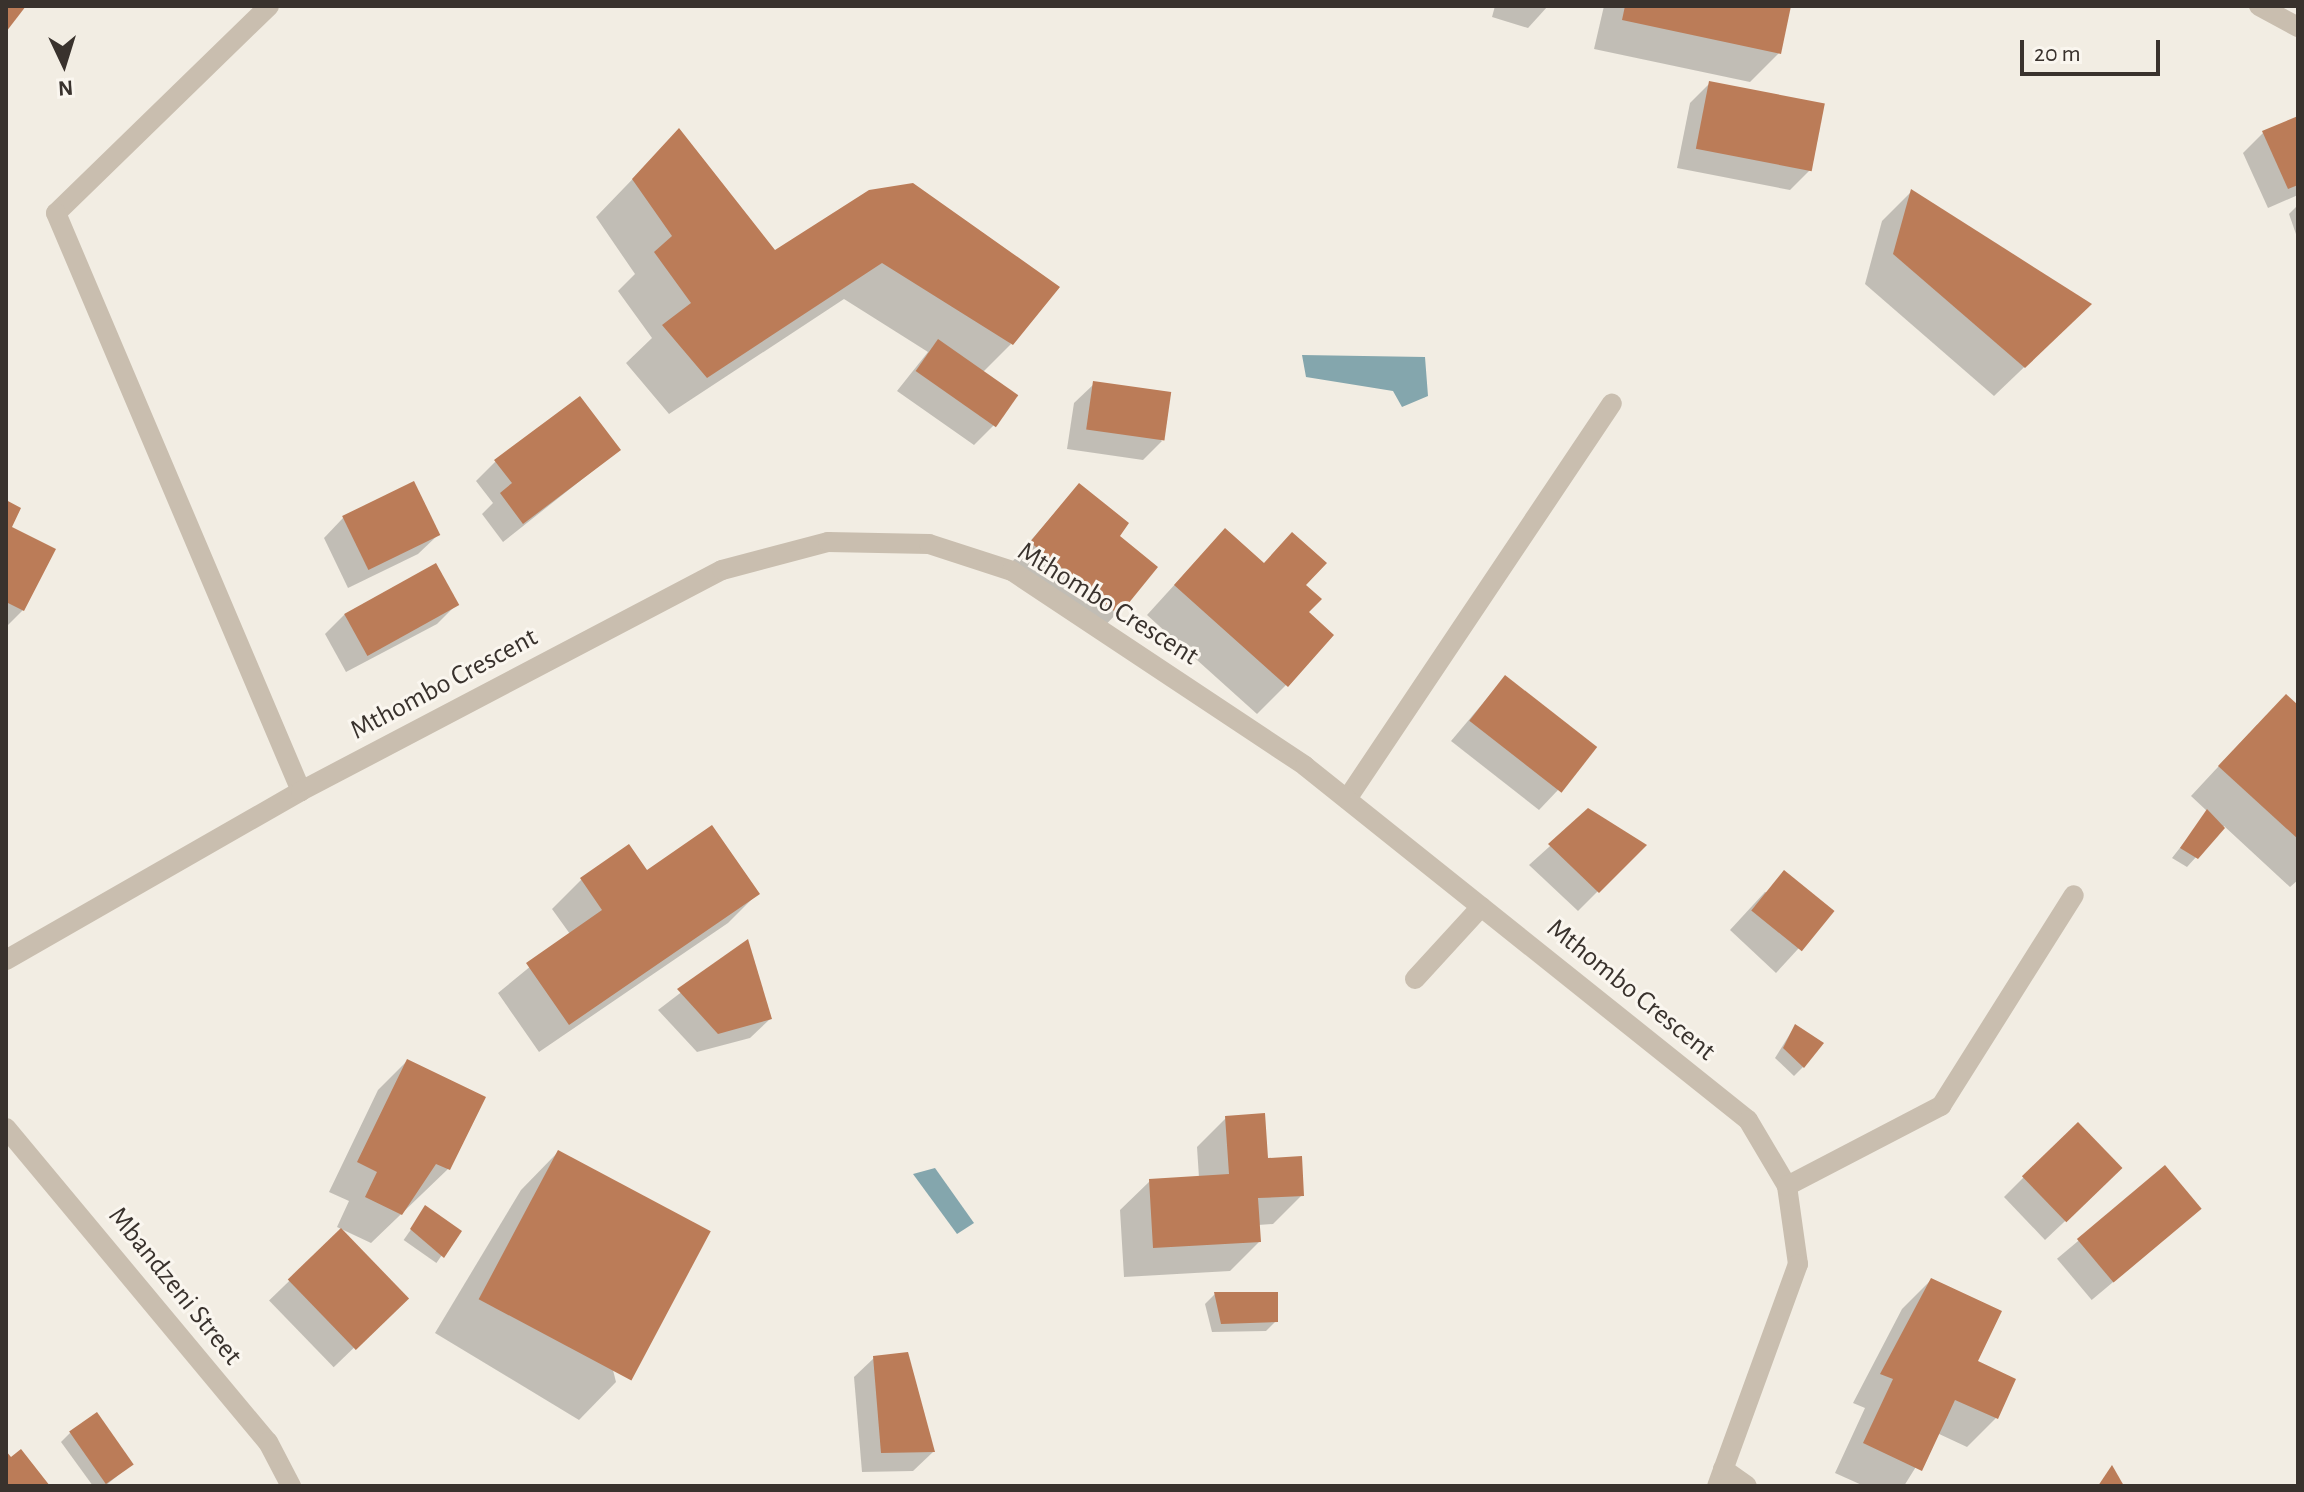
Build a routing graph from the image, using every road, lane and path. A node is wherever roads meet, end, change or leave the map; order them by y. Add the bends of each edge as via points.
1 (269, 6) edge
2 (2259, 6) edge
3 (2298, 27) edge
4 (1612, 403) dead end
5 (301, 791) junction
6 (1347, 799) junction
7 (2074, 895) dead end
8 (1481, 907) junction
9 (6, 960) edge
10 (1415, 979) dead end
11 (6, 1128) edge
12 (1787, 1186) junction
13 (1720, 1478) edge
14 (291, 1486) edge
15 (1747, 1486) edge

1 - 5 street via 56,213
2 - 3 street
4 - 6 street
5 - 6 street, Mthombo Crescent via 722,570 828,542 929,544 1012,571
5 - 9 street, Mthombo Crescent
6 - 8 street, Mthombo Crescent
7 - 12 street via 1941,1106
8 - 10 street
8 - 12 street, Mthombo Crescent via 1748,1120
11 - 14 street, Mbandzeni Street via 268,1442
12 - 13 street, Mthombo Crescent via 1798,1264
13 - 15 street

